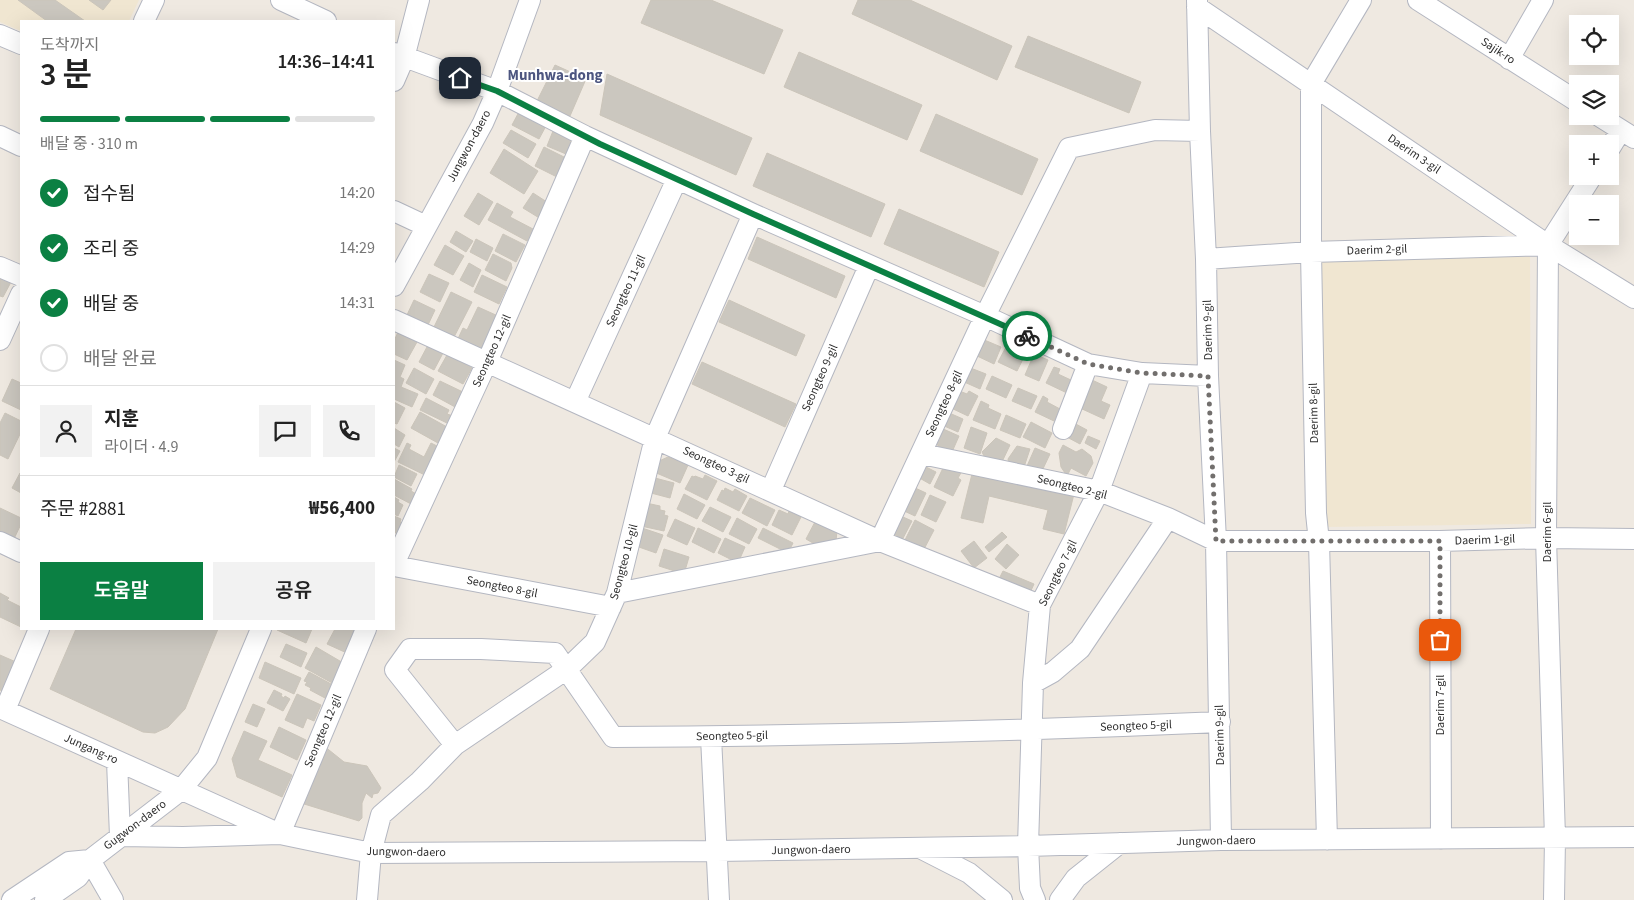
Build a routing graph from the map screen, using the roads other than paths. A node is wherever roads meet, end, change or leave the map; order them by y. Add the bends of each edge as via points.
1 (154, 0) edge
2 (281, 0) edge
3 (419, 0) edge
4 (530, 0) edge
5 (1361, 0) edge
6 (1418, 0) edge
7 (1543, 0) edge
8 (1197, 4) edge
9 (144, 20) edge
10 (324, 20) edge
11 (0, 35) edge
12 (20, 44) edge
13 (399, 56) edge
14 (1509, 59) junction
15 (395, 76) edge
16 (1311, 84) junction
17 (497, 91) junction
18 (1569, 96) edge
19 (1614, 125) edge
20 (1200, 132) junction
21 (1628, 134) edge
22 (0, 136) edge
23 (585, 136) junction
24 (20, 146) edge
25 (677, 179) junction
26 (1586, 185) edge
27 (395, 212) edge
28 (753, 214) junction
29 (426, 226) junction
30 (1548, 245) junction
31 (1310, 252) junction
32 (1206, 259) junction
33 (869, 266) junction
34 (0, 267) edge
35 (20, 276) edge
36 (395, 284) edge
37 (20, 296) edge
38 (1634, 298) edge
39 (984, 316) junction
40 (395, 320) edge
41 (0, 340) edge
42 (487, 362) junction
43 (1088, 364) junction
44 (1142, 373) junction
45 (1208, 376) junction
46 (574, 402) junction
47 (1063, 429) dead end
48 (655, 438) junction
49 (922, 454) junction
50 (771, 490) junction
51 (1099, 491) junction
52 (1168, 518) junction
53 (1546, 538) junction
54 (1634, 539) edge
55 (880, 541) junction
56 (1216, 541) junction
57 (1440, 541) junction
58 (0, 542) edge
59 (1319, 542) junction
60 (20, 552) edge
61 (395, 563) edge
62 (395, 565) edge
63 (614, 600) junction
64 (1040, 605) junction
65 (39, 630) edge
66 (261, 630) edge
67 (366, 630) edge
68 (567, 670) junction
69 (1032, 683) junction
70 (2, 709) edge
71 (1220, 722) junction
72 (1031, 730) junction
73 (712, 737) junction
74 (455, 745) junction
75 (118, 761) junction
76 (181, 790) junction
77 (280, 834) junction
78 (120, 836) junction
79 (1634, 837) edge
80 (1555, 838) junction
81 (1441, 839) junction
82 (1221, 840) junction
83 (1327, 840) junction
84 (1120, 843) junction
85 (1028, 846) junction
86 (920, 848) junction
87 (717, 851) junction
88 (371, 854) junction
89 (90, 860) junction
90 (12, 900) edge
91 (45, 900) edge
92 (113, 900) edge
93 (367, 900) edge
94 (719, 900) edge
95 (1002, 900) edge
96 (1035, 900) edge
97 (1060, 900) edge
98 (1554, 900) edge

1 - 9 street
2 - 10 street
3 - 13 street
4 - 17 street, Jungwon-daero
5 - 16 street
6 - 14 street, Sajik-ro
7 - 14 street
8 - 16 street, Daerim 3-gil
8 - 20 street, Daerim 9-gil
11 - 12 street
13 - 15 street
13 - 17 street
14 - 18 street, Sajik-ro
16 - 30 street, Daerim 3-gil
16 - 31 street, Daerim 8-gil
17 - 23 street
17 - 29 street, Jungwon-daero via 483,123
19 - 21 street
20 - 32 street, Daerim 9-gil
20 - 39 street, Seongteo 8-gil via 1155,130 1069,148
22 - 24 street
23 - 25 street
23 - 42 street, Seongteo 12-gil
25 - 28 street
25 - 46 street, Seongteo 11-gil
26 - 30 street
27 - 29 street
28 - 33 street
28 - 48 street, Seongteo 10-gil
29 - 36 street, Jungwon-daero
30 - 31 street, Daerim 2-gil
30 - 38 street, Daerim 3-gil
30 - 53 street, Daerim 6-gil
31 - 32 street, Daerim 2-gil
31 - 59 street, Daerim 8-gil
32 - 45 street, Daerim 9-gil
33 - 39 street
33 - 50 street, Seongteo 9-gil
34 - 35 street
37 - 41 street
39 - 43 street
39 - 49 street, Seongteo 8-gil
40 - 42 street, Seongteo 3-gil
42 - 46 street, Seongteo 3-gil
42 - 61 street, Seongteo 12-gil
43 - 44 street
43 - 47 street
44 - 45 street
44 - 51 street, Seongteo 7-gil
45 - 56 street, Daerim 9-gil
46 - 48 street, Seongteo 3-gil
48 - 50 street, Seongteo 3-gil
48 - 63 street, Seongteo 10-gil
49 - 51 street, Seongteo 2-gil
49 - 55 street, Seongteo 8-gil
50 - 55 street, Seongteo 3-gil
51 - 52 street, Seongteo 2-gil
51 - 64 street, Seongteo 7-gil
52 - 56 street, Seongteo 2-gil
52 - 69 street via 1080,650 1053,672
53 - 54 street, Daerim 1-gil
53 - 57 street, Daerim 1-gil
53 - 80 street, Daerim 6-gil
55 - 63 street, Seongteo 8-gil
55 - 64 street, Seongteo 3-gil
56 - 59 street, Daerim 1-gil
56 - 71 street, Daerim 9-gil
57 - 59 street, Daerim 1-gil
57 - 81 street, Daerim 7-gil
58 - 60 street
59 - 83 street, Daerim 8-gil
62 - 63 street, Seongteo 8-gil
63 - 68 street, Seongteo 10-gil via 595,642
64 - 69 street, Seongteo 7-gil
65 - 70 street
66 - 76 street via 207,758
67 - 77 street, Seongteo 12-gil
68 - 73 street, Seongteo 5-gil via 613,737
68 - 74 street, Seongteo 10-gil
68 - 74 street, Seongteo 5-gil via 555,653 410,649 395,670
69 - 72 street, Seongteo 7-gil
70 - 75 street, Jungang-ro
71 - 72 street, Seongteo 5-gil
71 - 82 street, Daerim 9-gil
72 - 73 street, Seongteo 5-gil
72 - 85 street, Seongteo 7-gil
73 - 87 street
74 - 88 street, Seongteo 10-gil via 381,815
75 - 76 street, Jungang-ro
75 - 78 street
76 - 77 street, Jungwon-daero
76 - 78 street, Gugwon-daero
77 - 78 street
77 - 88 street, Jungwon-daero
78 - 89 street, Gugwon-daero
79 - 80 street, Jungwon-daero
80 - 81 street, Jungwon-daero
80 - 98 street, Daerim 6-gil
81 - 83 street, Jungwon-daero
82 - 83 street, Jungwon-daero
82 - 84 street, Jungwon-daero
84 - 85 street, Jungwon-daero
84 - 97 street via 1076,878
85 - 86 street, Jungwon-daero
85 - 96 street, Seongteo 7-gil via 1030,888
86 - 87 street, Jungwon-daero
86 - 95 street via 969,873
87 - 88 street, Jungwon-daero
87 - 94 street
88 - 93 street, Seongteo 10-gil
89 - 90 street, Gugwon-daero via 69,862
89 - 91 street, Gugwon-daero via 78,877
89 - 92 street

